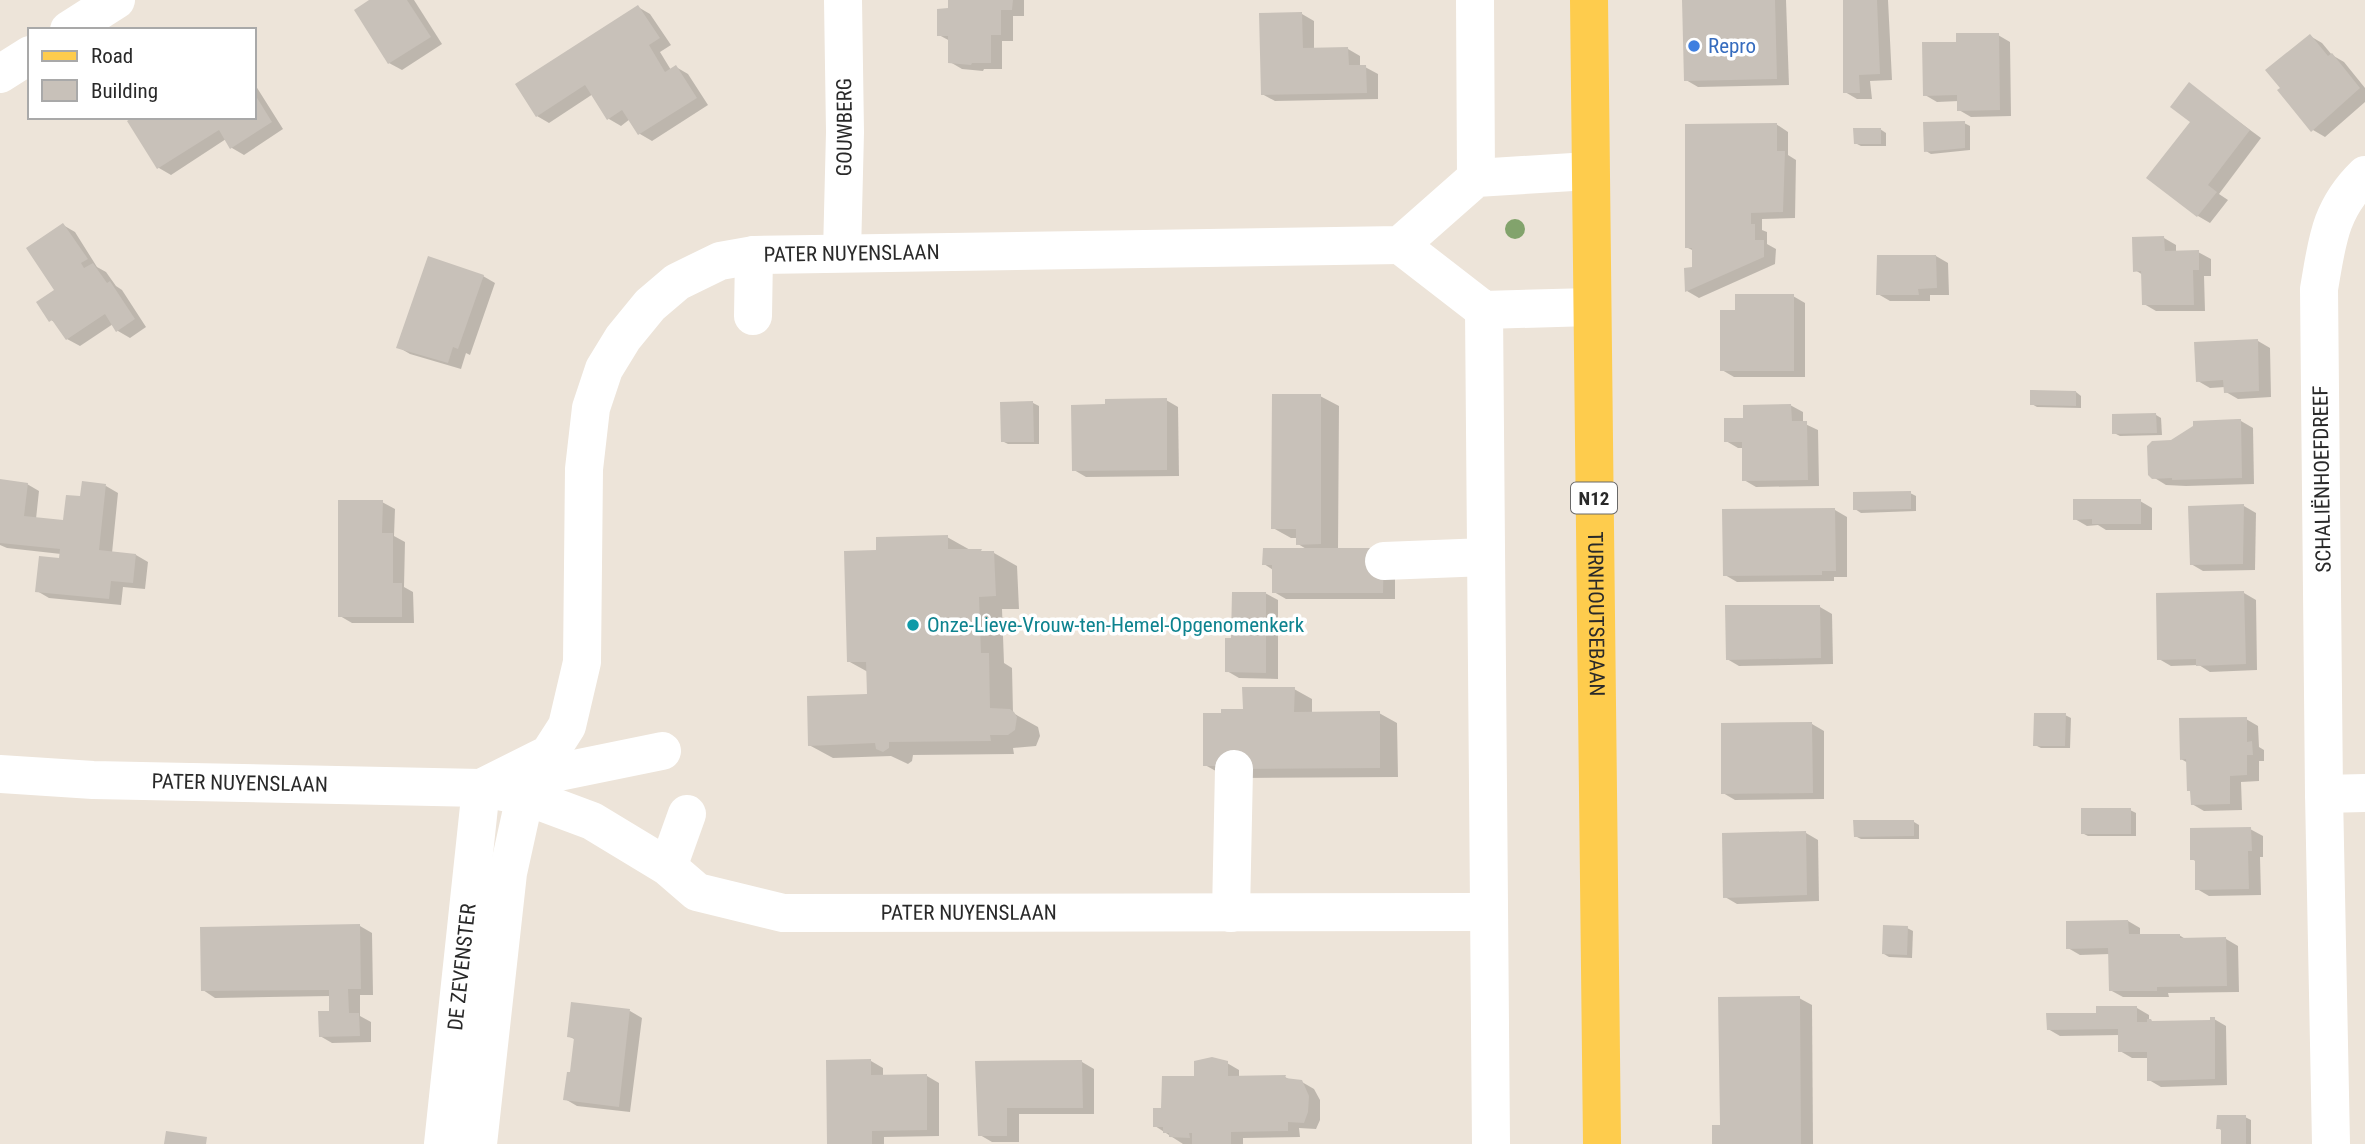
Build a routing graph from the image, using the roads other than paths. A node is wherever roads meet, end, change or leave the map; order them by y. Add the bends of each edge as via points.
1 (116, 0) edge
2 (843, 0) edge
3 (1475, 0) edge
4 (1589, 0) edge
5 (72, 28) edge
6 (28, 56) edge
7 (0, 74) edge
8 (1590, 172) junction
9 (2365, 175) edge
10 (1476, 178) junction
11 (1400, 245) junction
12 (842, 253) junction
13 (754, 255) junction
14 (1591, 307) junction
15 (1484, 310) junction
16 (753, 316) dead end
17 (1486, 557) junction
18 (1384, 561) dead end
19 (662, 751) dead end
20 (1234, 769) dead end
21 (0, 774) edge
22 (481, 788) junction
23 (2365, 793) edge
24 (2324, 794) junction
25 (526, 796) junction
26 (687, 814) dead end
27 (668, 867) junction
28 (1230, 912) junction
29 (1487, 912) junction
30 (443, 1144) edge
31 (478, 1144) edge
32 (1491, 1144) edge
33 (1602, 1144) edge
34 (2331, 1144) edge

1 - 5 street
2 - 12 street, GOUWBERG
3 - 10 street
4 - 8 main road, TURNHOUTSEBAAN / N12
6 - 7 street
8 - 10 street
8 - 14 main road, TURNHOUTSEBAAN / N12
9 - 24 street, SCHALIËNHOEFDREEF via 2351,188 2330,226 2319,289
10 - 11 street
11 - 12 street, PATER NUYENSLAAN
11 - 15 street
12 - 13 street, PATER NUYENSLAAN
13 - 16 street
13 - 22 street, PATER NUYENSLAAN via 720,261 677,282 643,313 604,369 591,408 584,469 582,662 567,726 549,754
14 - 15 street
14 - 33 main road, TURNHOUTSEBAAN / N12
15 - 17 street
17 - 18 street
17 - 29 street
19 - 22 street
20 - 28 street
21 - 22 street, PATER NUYENSLAAN
22 - 25 street, PATER NUYENSLAAN
22 - 30 street, DE ZEVENSTER
23 - 24 street
24 - 34 street, SCHALIËNHOEFDREEF
25 - 27 street, PATER NUYENSLAAN via 592,821
25 - 31 street, DE ZEVENSTER via 508,873
26 - 27 street
27 - 28 street, PATER NUYENSLAAN via 697,892 783,913
28 - 29 street, PATER NUYENSLAAN
29 - 32 street

